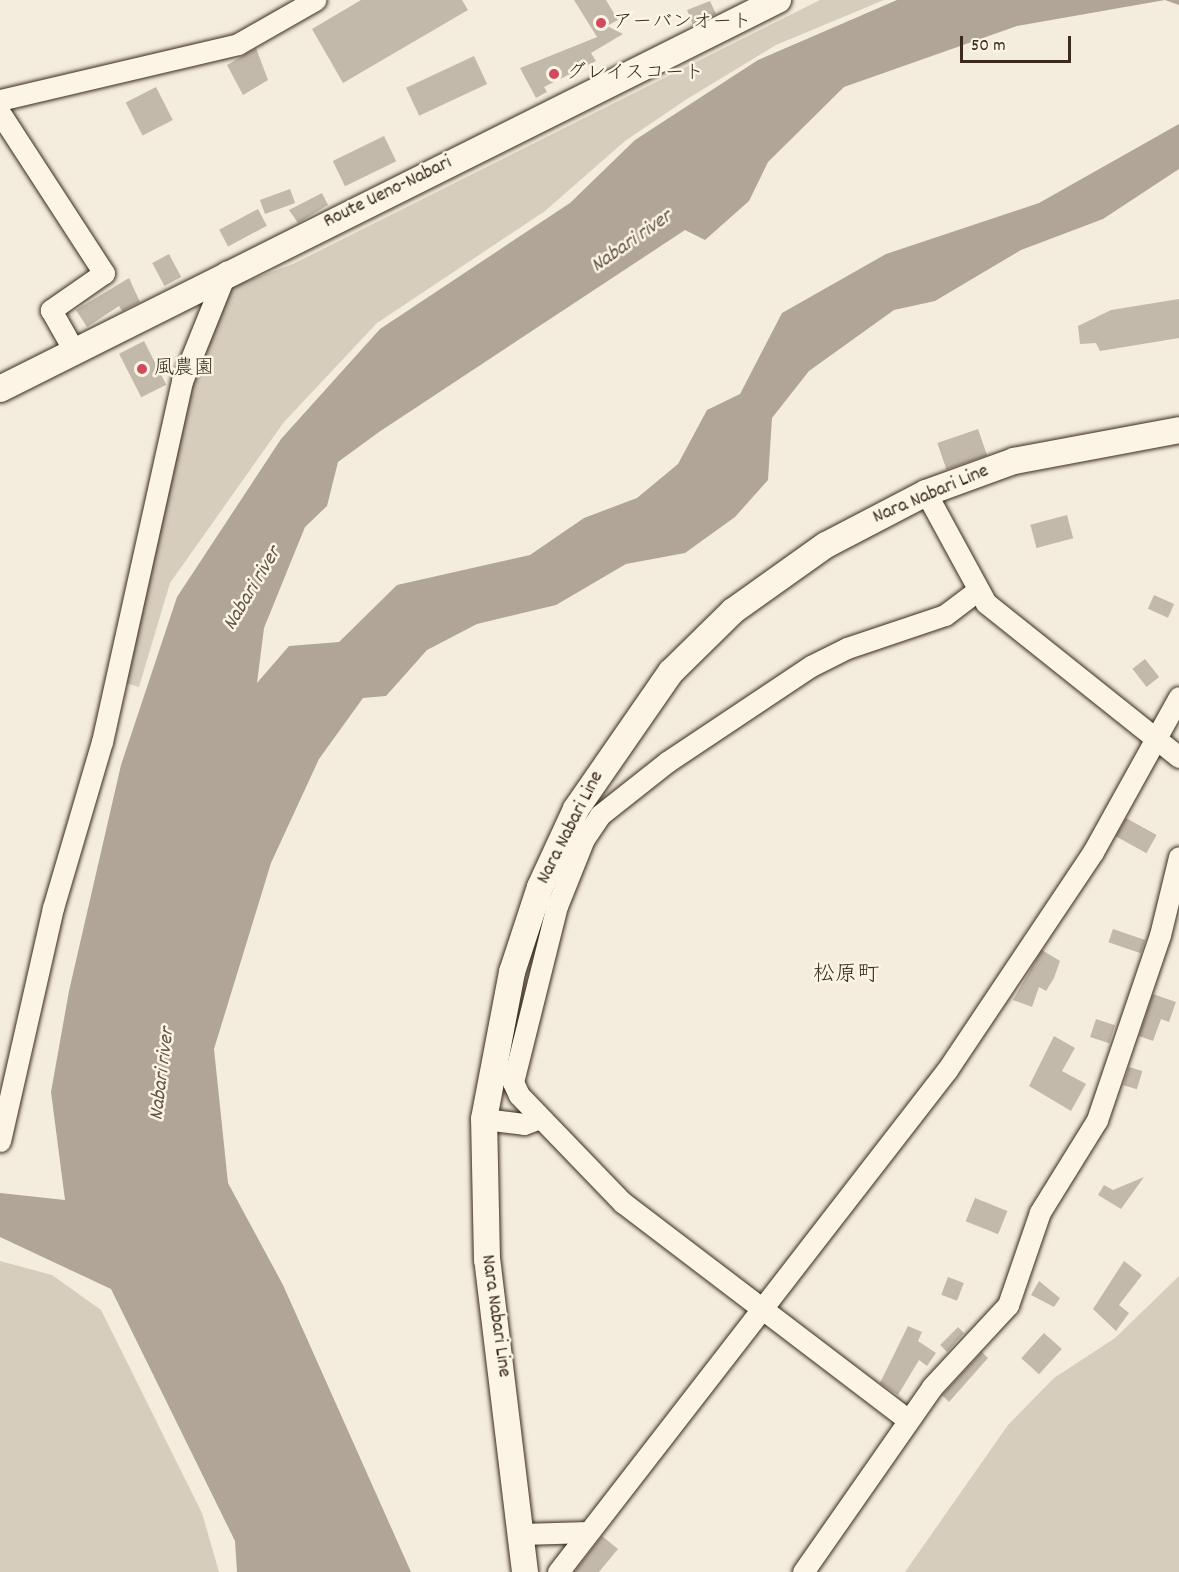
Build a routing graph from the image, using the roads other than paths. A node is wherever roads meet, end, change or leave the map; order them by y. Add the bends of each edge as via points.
1 (315, 0) edge
2 (778, 0) edge
3 (0, 100) edge
4 (0, 113) edge
5 (226, 272) junction
6 (73, 349) junction
7 (0, 389) edge
8 (1179, 430) edge
9 (926, 493) junction
10 (977, 591) junction
11 (1179, 697) edge
12 (1155, 739) junction
13 (1179, 757) edge
14 (1179, 857) edge
15 (540, 1118) junction
16 (484, 1119) junction
17 (0, 1141) edge
18 (760, 1310) junction
19 (907, 1419) junction
20 (587, 1532) junction
21 (522, 1534) junction
22 (525, 1572) edge
23 (558, 1572) edge
24 (803, 1572) edge

1 - 3 street via 238,44
2 - 5 main road, Route Ueno-Nabari
4 - 6 street via 104,273 51,310
5 - 6 main road, Route Ueno-Nabari
5 - 17 street via 182,381 102,742 53,908
6 - 7 main road, Route Ueno-Nabari
8 - 9 main road, Nara Nabari Line via 1057,450
9 - 10 street
9 - 16 main road, Nara Nabari Line via 826,545 742,605 671,672 632,721 576,809 540,887 501,1016
10 - 12 street via 1030,643
10 - 15 street via 945,615 811,666 667,762 590,828 557,906 520,1041 513,1082
11 - 12 street
12 - 13 street
12 - 18 street via 1093,852 947,1070
14 - 19 street via 1160,935 1097,1120 1040,1212 1008,1305
15 - 16 street via 524,1124
15 - 18 street via 612,1194
16 - 21 main road, Nara Nabari Line via 486,1260
18 - 19 street
18 - 20 street
19 - 24 street
20 - 21 street
20 - 23 street
21 - 22 main road, Nara Nabari Line

